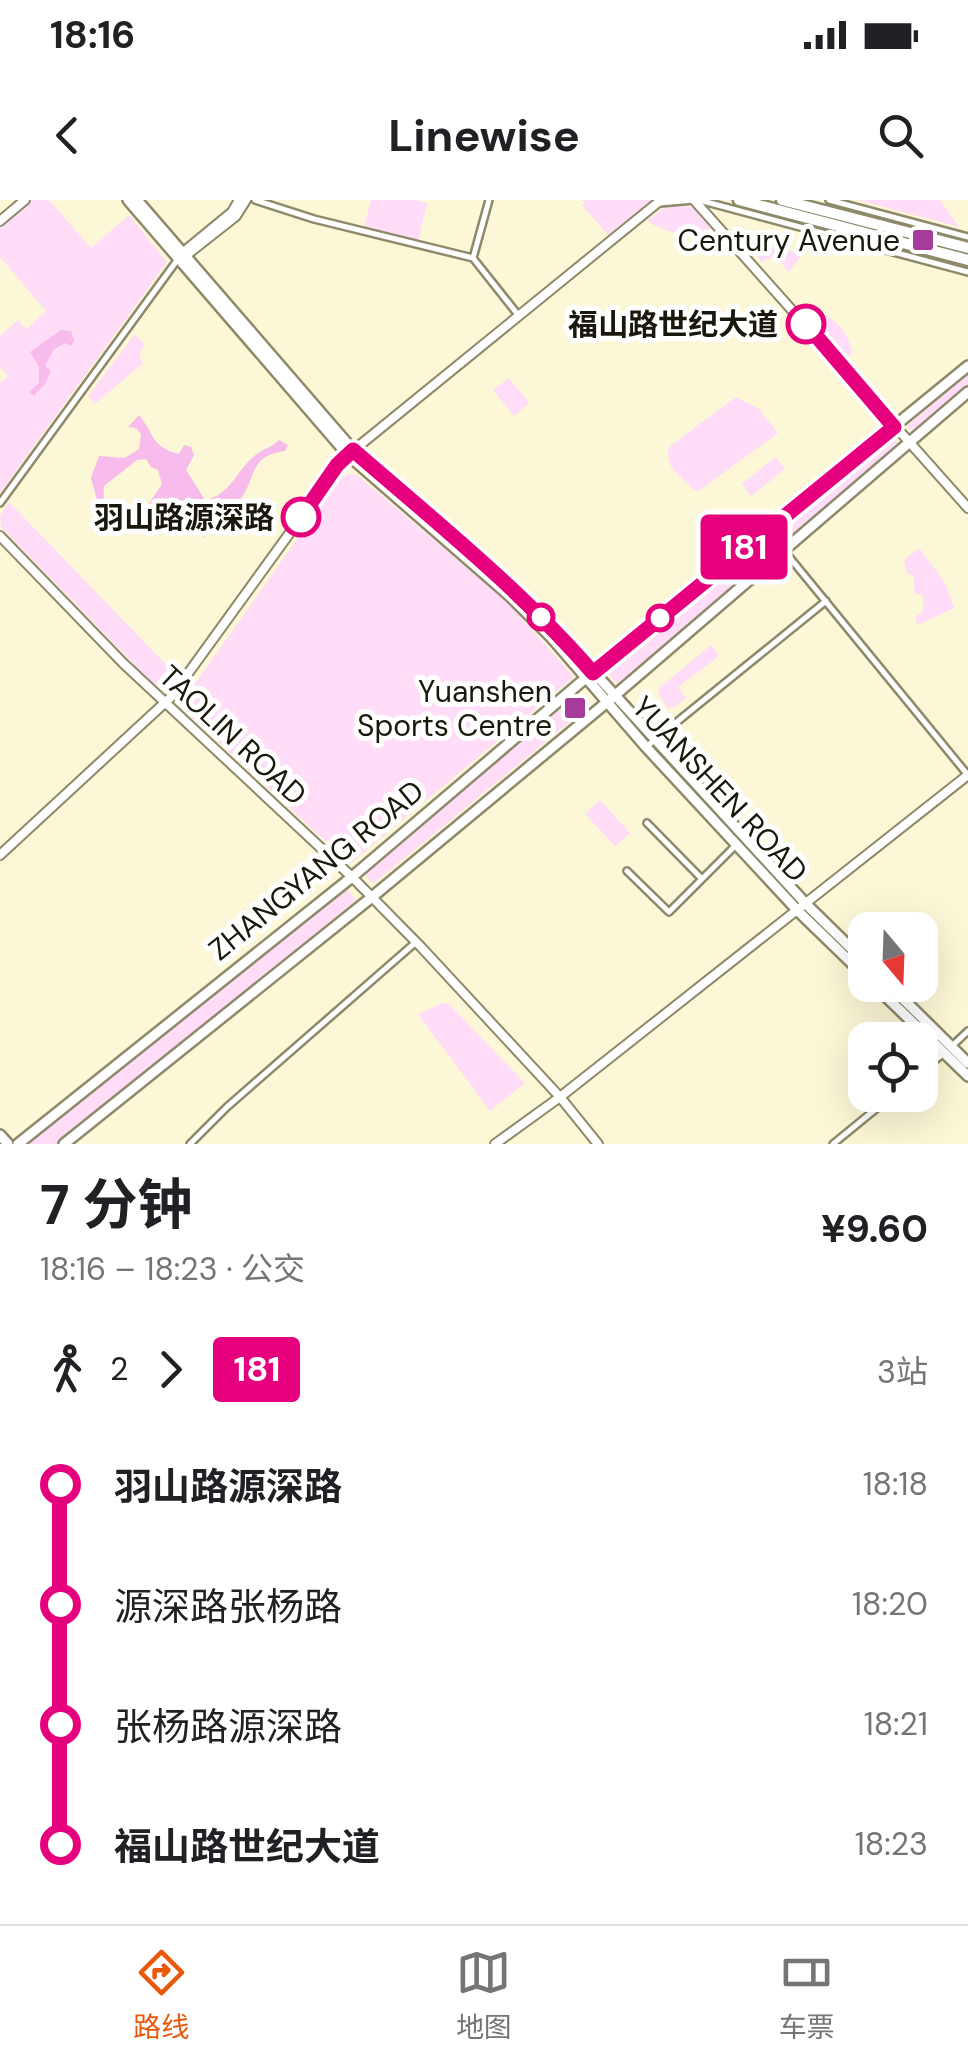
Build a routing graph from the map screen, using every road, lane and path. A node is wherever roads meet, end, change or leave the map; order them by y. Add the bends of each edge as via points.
1 (24, 200) edge
2 (128, 200) edge
3 (137, 200) edge
4 (243, 200) edge
5 (255, 200) edge
6 (489, 200) edge
7 (697, 200) edge
8 (739, 200) edge
9 (782, 200) edge
10 (829, 200) edge
11 (659, 202) edge
12 (714, 202) edge
13 (706, 212) junction
14 (0, 221) edge
15 (968, 237) edge
16 (968, 248) edge
17 (182, 256) junction
18 (474, 258) junction
19 (968, 260) edge
20 (968, 272) edge
21 (519, 316) junction
22 (968, 366) edge
23 (968, 392) edge
24 (894, 427) junction
25 (909, 443) junction
26 (350, 452) junction
27 (0, 502) edge
28 (968, 508) edge
29 (766, 529) junction
30 (0, 536) edge
31 (784, 551) junction
32 (826, 601) junction
33 (590, 676) junction
34 (610, 700) junction
35 (165, 703) junction
36 (650, 744) junction
37 (968, 775) edge
38 (647, 823) dead end
39 (736, 845) junction
40 (0, 855) edge
41 (627, 871) dead end
42 (352, 877) junction
43 (702, 878) junction
44 (372, 897) junction
45 (802, 908) junction
46 (416, 942) junction
47 (848, 947) edge
48 (848, 958) edge
49 (893, 1002) edge
50 (904, 1002) edge
51 (968, 1031) edge
52 (948, 1050) junction
53 (938, 1058) edge
54 (968, 1062) edge
55 (968, 1076) edge
56 (560, 1097) junction
57 (872, 1112) edge
58 (0, 1135) edge
59 (8, 1144) edge
60 (18, 1144) edge
61 (64, 1144) edge
62 (190, 1144) edge
63 (495, 1144) edge
64 (598, 1144) edge
65 (833, 1144) edge

1 - 14 street
2 - 17 main road, YUANSHEN ROAD
3 - 17 main road, YUANSHEN ROAD
4 - 17 street via 236,216
5 - 18 street
6 - 18 street
7 - 11 street
7 - 12 street
7 - 13 street
8 - 19 main road
9 - 16 main road
10 - 15 street
11 - 21 street
12 - 13 street
12 - 20 street
13 - 24 street
17 - 26 main road, YUANSHEN ROAD
17 - 27 street
18 - 21 street
21 - 26 street
22 - 24 main road, ZHANGYANG ROAD
23 - 25 main road, ZHANGYANG ROAD
24 - 25 street
24 - 29 main road, ZHANGYANG ROAD
25 - 28 street
25 - 31 main road, ZHANGYANG ROAD
26 - 33 main road, YUANSHEN ROAD
26 - 35 street
29 - 31 street
29 - 33 main road, ZHANGYANG ROAD
30 - 35 street, TAOLIN ROAD
31 - 32 street
31 - 34 main road, ZHANGYANG ROAD
32 - 36 street
32 - 37 street
33 - 34 main road, YUANSHEN ROAD
33 - 42 main road, ZHANGYANG ROAD
34 - 36 main road, YUANSHEN ROAD
34 - 44 main road, ZHANGYANG ROAD
35 - 40 street
35 - 42 street, TAOLIN ROAD
36 - 39 main road, YUANSHEN ROAD
36 - 45 main road, YUANSHEN ROAD
37 - 45 street
38 - 43 street
39 - 43 street
39 - 45 main road, YUANSHEN ROAD
41 - 43 street via 669,912
42 - 44 street, TAOLIN ROAD
42 - 60 main road, ZHANGYANG ROAD
44 - 46 street, TAOLIN ROAD
44 - 61 main road, ZHANGYANG ROAD
45 - 47 main road, YUANSHEN ROAD
45 - 48 main road, YUANSHEN ROAD
45 - 56 street
46 - 56 street, TAOLIN ROAD
46 - 62 street
49 - 52 main road
50 - 52 main road
51 - 52 street
52 - 53 street
52 - 54 main road
52 - 55 main road
56 - 63 street
56 - 64 street, TAOLIN ROAD
57 - 65 street
58 - 59 main road

